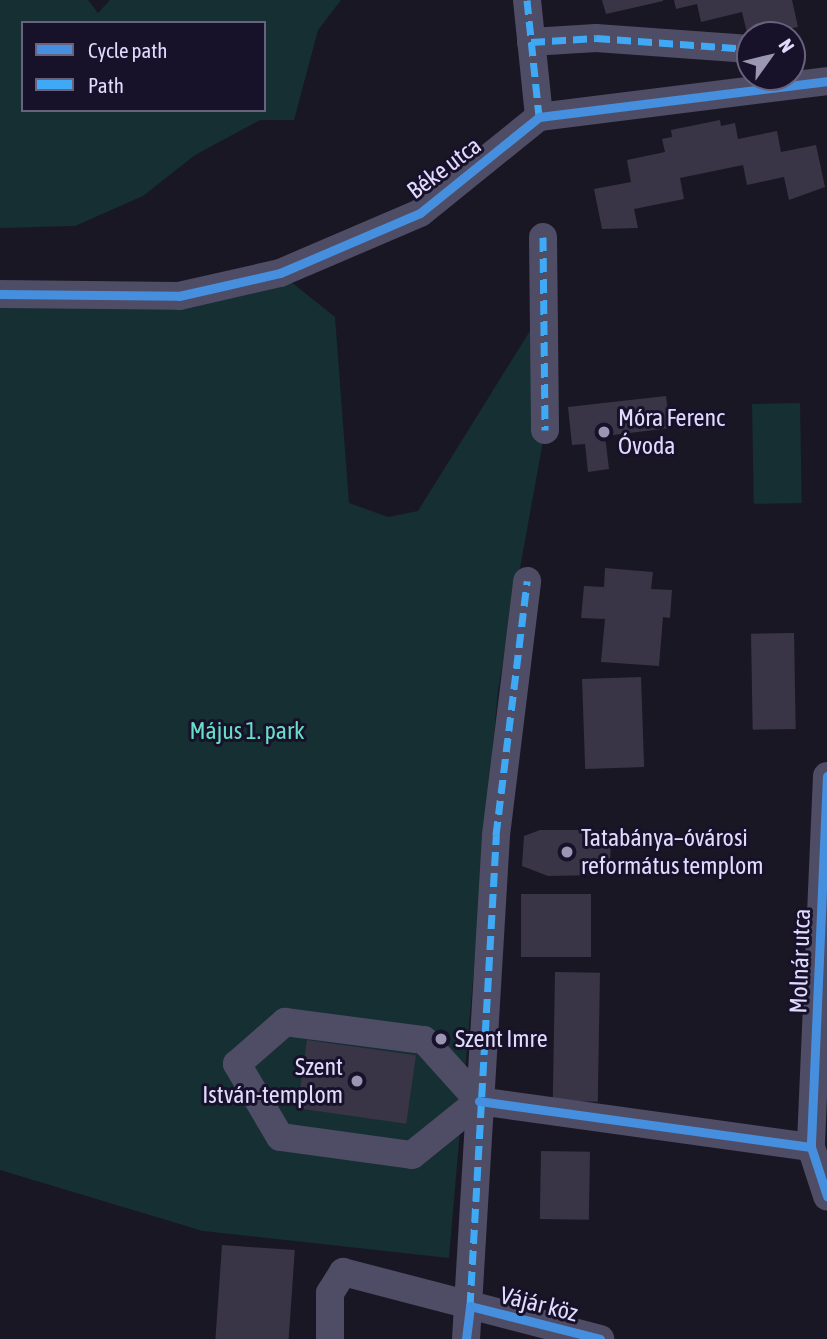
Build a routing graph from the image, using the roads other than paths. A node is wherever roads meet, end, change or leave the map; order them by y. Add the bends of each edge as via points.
1 (527, 0) edge
2 (531, 42) junction
3 (736, 48) edge
4 (827, 81) edge
5 (539, 117) junction
6 (543, 237) dead end
7 (0, 294) edge
8 (545, 430) dead end
9 (527, 581) dead end
10 (827, 776) edge
11 (479, 1101) junction
12 (811, 1147) junction
13 (827, 1196) edge
14 (470, 1306) junction
15 (330, 1339) edge
16 (466, 1339) edge
17 (600, 1339) edge

1 - 2 street
2 - 3 street via 596,38
2 - 5 street
4 - 5 street
5 - 7 street, Béke utca via 421,213 280,272 179,296
6 - 8 street
9 - 11 street via 496,835
10 - 12 street, Molnár utca
11 - 11 street via 424,1040 285,1022 237,1064 280,1137 412,1155
11 - 12 street
11 - 14 street
12 - 13 street, Molnár utca
14 - 15 street, Vájár köz via 342,1272 330,1293
14 - 16 street
14 - 17 street, Vájár köz

